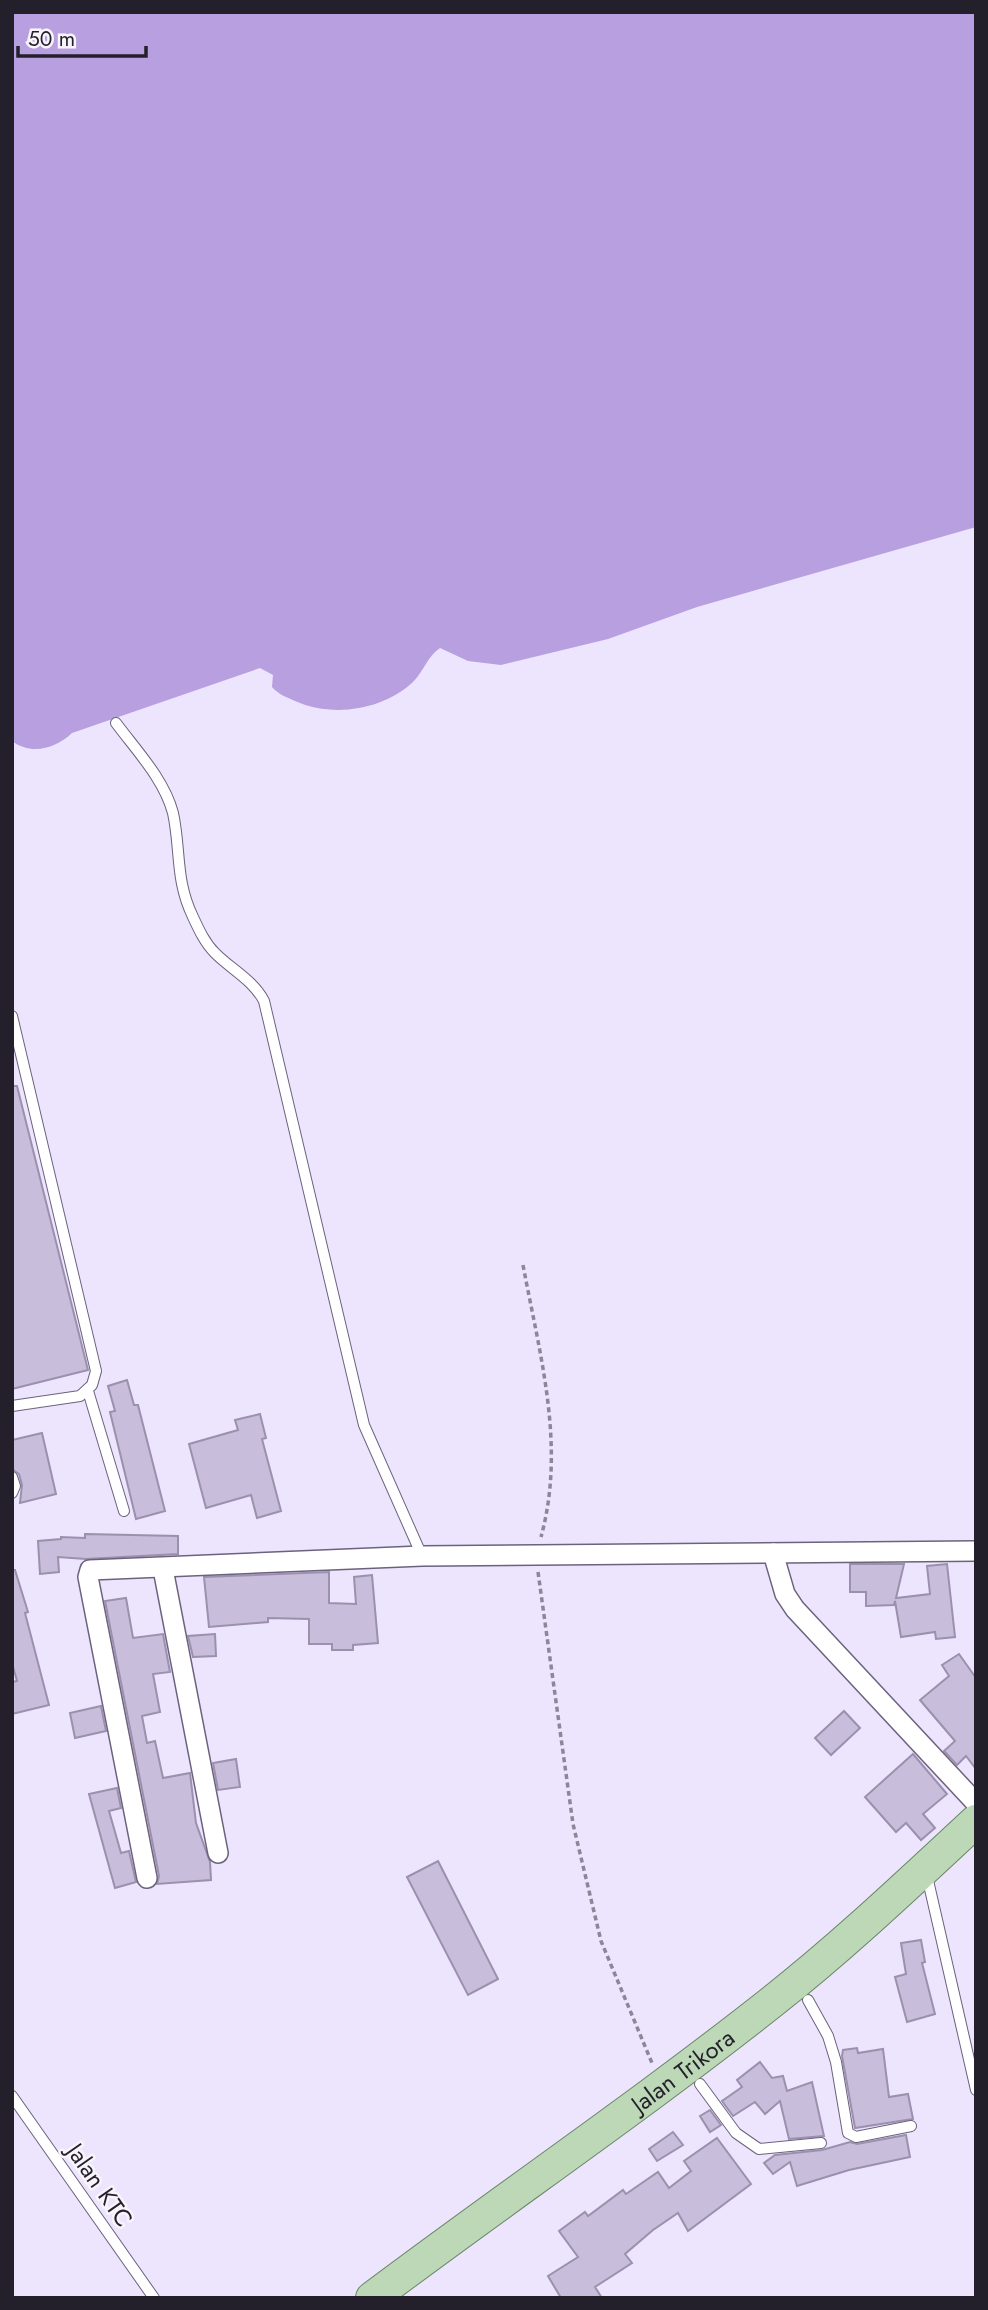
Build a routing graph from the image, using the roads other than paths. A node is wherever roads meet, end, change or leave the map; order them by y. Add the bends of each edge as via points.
1 (116, 723) dead end
2 (12, 1016) edge
3 (88, 1391) junction
4 (12, 1406) edge
5 (12, 1477) edge
6 (12, 1493) edge
7 (124, 1511) dead end
8 (976, 1551) edge
9 (773, 1552) junction
10 (422, 1556) junction
11 (163, 1569) junction
12 (976, 1803) edge
13 (976, 1821) edge
14 (976, 1848) edge
15 (218, 1853) dead end
16 (147, 1878) dead end
17 (927, 1878) junction
18 (807, 2000) junction
19 (700, 2084) junction
20 (976, 2090) edge
21 (12, 2096) edge
22 (911, 2126) dead end
23 (821, 2143) dead end
24 (154, 2298) edge
25 (372, 2298) edge
26 (406, 2298) edge

1 - 10 lane via 153,772 173,813 182,893 204,939 264,1001 364,1425
2 - 3 lane via 96,1371
3 - 4 lane
3 - 7 lane
5 - 6 lane
8 - 9 street
9 - 10 street
9 - 12 street via 785,1594 795,1609
10 - 11 street
11 - 15 street
11 - 16 street via 94,1569 88,1577
13 - 17 main road, Jalan Trikora
14 - 17 main road, Jalan Trikora
17 - 18 main road, Jalan Trikora
17 - 20 lane
17 - 25 main road, Jalan Trikora via 662,2088
18 - 19 main road, Jalan Trikora
18 - 22 lane via 828,2036 848,2133 856,2137
19 - 23 lane via 736,2133 759,2149
19 - 26 main road, Jalan Trikora
21 - 24 lane, Jalan KTC

